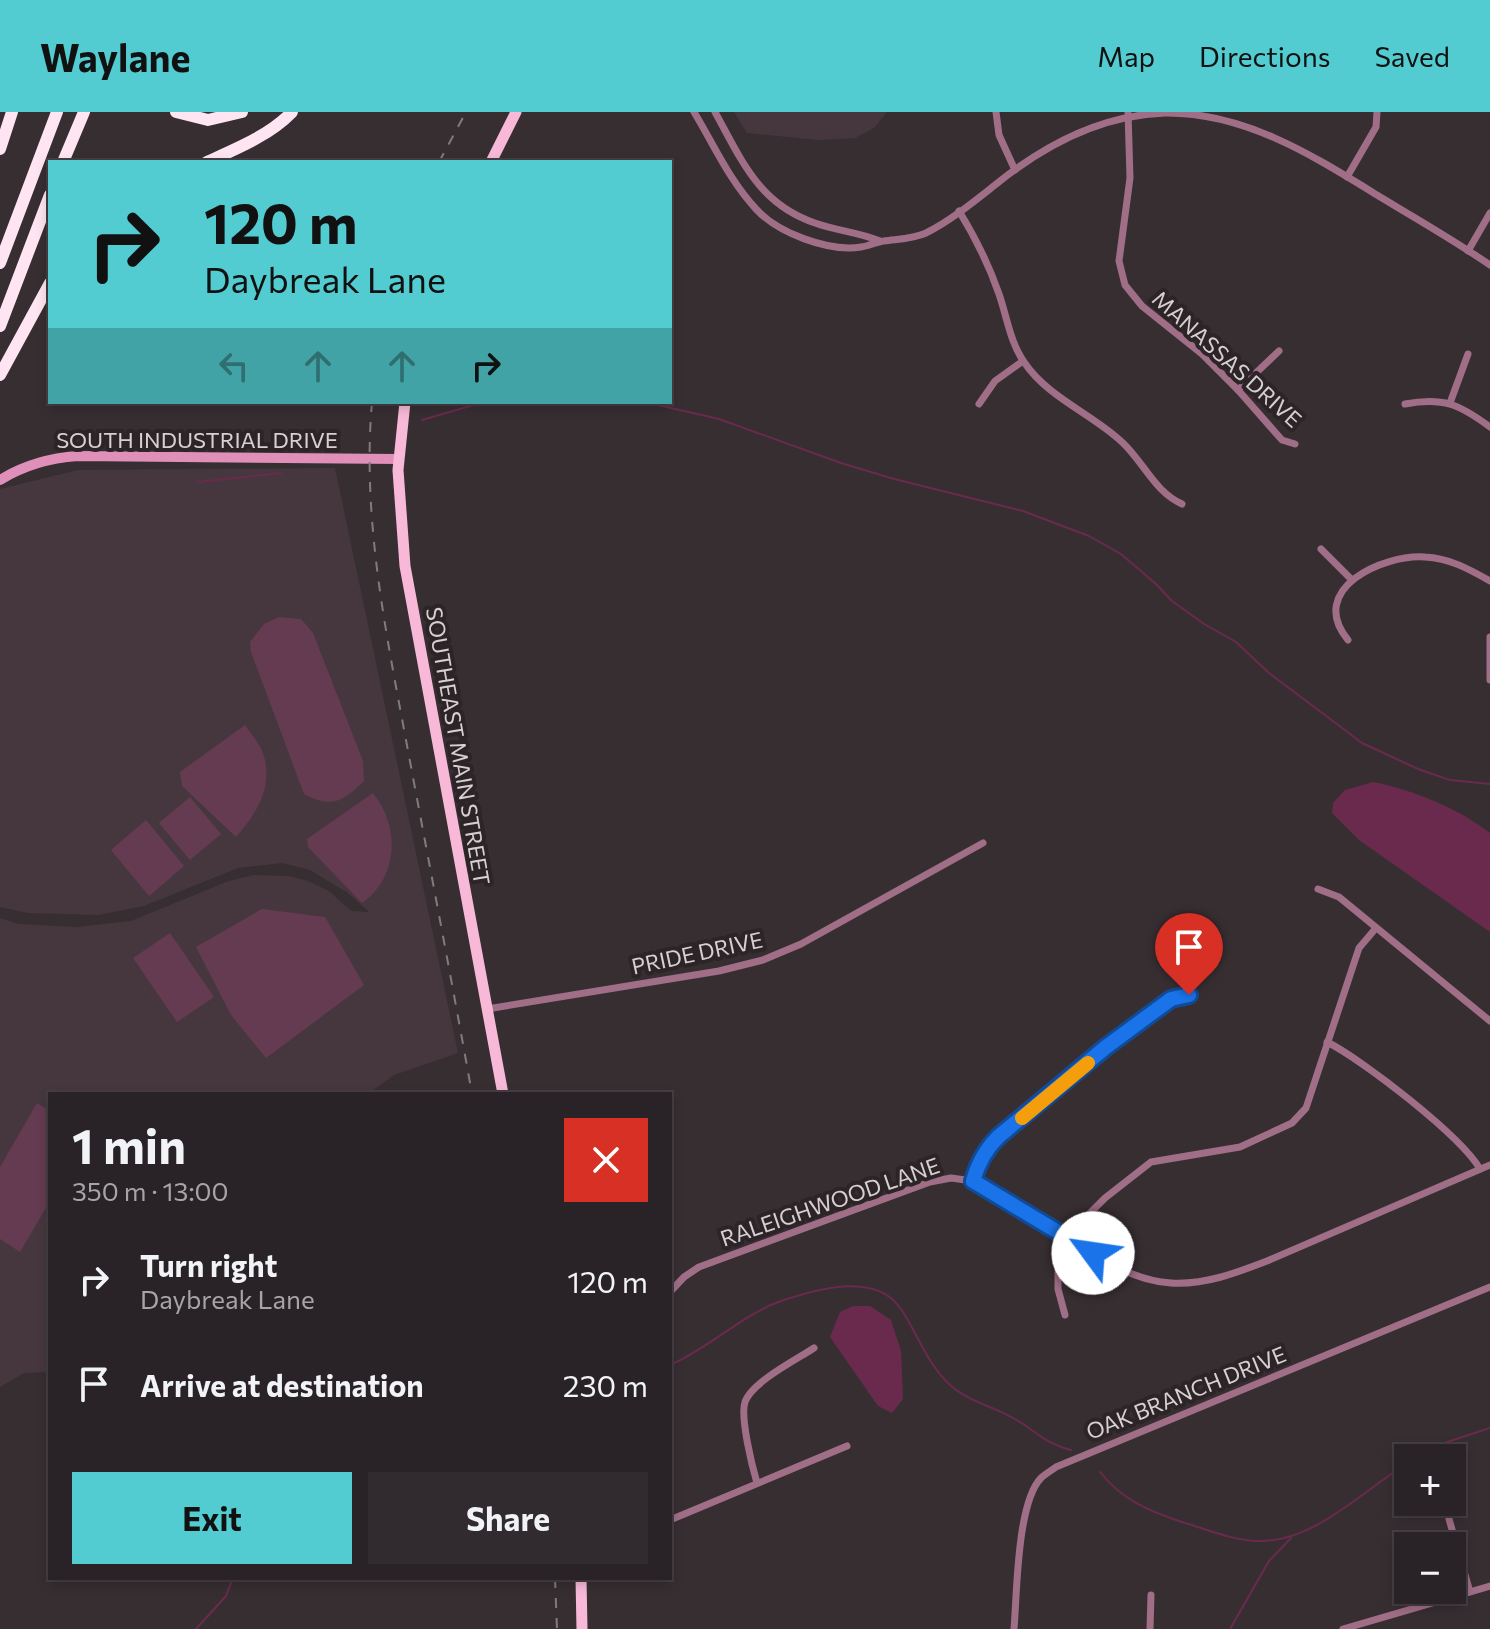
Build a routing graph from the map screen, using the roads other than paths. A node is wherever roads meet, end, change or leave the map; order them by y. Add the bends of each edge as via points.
1 (12, 112) edge
2 (57, 112) edge
3 (84, 112) edge
4 (176, 112) edge
5 (242, 112) edge
6 (292, 112) edge
7 (516, 112) edge
8 (694, 112) edge
9 (715, 112) edge
10 (996, 112) edge
11 (1241, 112) edge
12 (1377, 112) edge
13 (1128, 115) edge
14 (1239, 122) junction
15 (0, 149) edge
16 (64, 160) edge
17 (212, 160) edge
18 (492, 160) edge
19 (1015, 170) junction
20 (1347, 177) junction
21 (48, 200) edge
22 (959, 211) junction
23 (1490, 213) edge
24 (880, 241) junction
25 (1468, 251) junction
26 (0, 263) edge
27 (1490, 265) edge
28 (48, 287) edge
29 (0, 326) edge
30 (1279, 351) dead end
31 (1468, 354) dead end
32 (1023, 361) junction
33 (0, 375) edge
34 (1238, 390) junction
35 (1450, 403) junction
36 (405, 404) edge
37 (979, 404) dead end
38 (1405, 404) dead end
39 (1490, 427) edge
40 (1295, 444) dead end
41 (399, 459) junction
42 (0, 480) edge
43 (1182, 504) dead end
44 (1321, 549) dead end
45 (1352, 580) junction
46 (1490, 581) edge
47 (1490, 637) edge
48 (1348, 640) dead end
49 (1490, 680) edge
50 (983, 843) dead end
51 (1318, 889) dead end
52 (1376, 928) junction
53 (1189, 995) dead end
54 (487, 1009) junction
55 (1490, 1021) edge
56 (1327, 1042) junction
57 (503, 1092) edge
58 (1490, 1165) edge
59 (1480, 1169) junction
60 (973, 1181) junction
61 (1070, 1239) junction
62 (1490, 1287) edge
63 (672, 1290) edge
64 (1065, 1315) dead end
65 (814, 1348) dead end
66 (847, 1446) dead end
67 (757, 1483) junction
68 (672, 1519) edge
69 (1449, 1519) dead end
70 (581, 1580) edge
71 (1490, 1586) edge
72 (1470, 1592) junction
73 (1151, 1595) dead end
74 (582, 1629) edge
75 (1014, 1629) edge
76 (1150, 1629) edge
77 (1343, 1629) edge

1 - 15 highway
2 - 26 highway
3 - 16 highway
4 - 5 highway via 208,120
6 - 17 highway via 282,123
7 - 18 main road
8 - 24 street via 739,189 769,221 815,242 861,248
9 - 24 street via 771,200 816,224
10 - 19 street via 999,135
11 - 14 street
12 - 20 street via 1376,127
13 - 14 street via 1179,113
13 - 19 street via 1078,133
13 - 34 street, MANASSAS DRIVE via 1130,178 1119,261 1125,285
14 - 20 street
19 - 22 street
20 - 25 street
21 - 29 highway
22 - 24 street via 919,236
22 - 32 street via 992,275
23 - 25 street
25 - 27 street
28 - 33 highway
30 - 34 street
31 - 35 street
32 - 37 street via 995,381
32 - 43 street via 1037,379 1114,434 1160,489
34 - 40 street, MANASSAS DRIVE via 1282,440
35 - 38 street
35 - 39 street
36 - 41 main road, SOUTHEAST MAIN STREET
41 - 42 street, SOUTH INDUSTRIAL DRIVE via 78,456 30,464
41 - 54 main road, SOUTHEAST MAIN STREET via 405,566
44 - 45 street
45 - 46 street via 1384,562 1415,556 1453,562
45 - 48 street via 1341,593 1337,612
47 - 49 street
50 - 54 street, PRIDE DRIVE via 763,960
51 - 52 street via 1339,897
52 - 55 street
52 - 56 street via 1359,948
53 - 60 street via 1171,999 1106,1047 998,1137
54 - 57 main road, SOUTHEAST MAIN STREET
56 - 59 street via 1357,1059 1430,1118
56 - 61 street via 1306,1108 1292,1123 1240,1147 1151,1162 1105,1198
58 - 59 street, RALEIGHWOOD LANE
59 - 61 street, RALEIGHWOOD LANE via 1267,1261 1201,1282 1145,1278
60 - 61 street, RALEIGHWOOD LANE
60 - 63 street, RALEIGHWOOD LANE via 930,1182 699,1267
61 - 64 street via 1058,1273
62 - 75 street, OAK BRANCH DRIVE via 1056,1467 1040,1479 1031,1496 1021,1539
65 - 67 street via 761,1384 743,1405
66 - 67 street
67 - 68 street
69 - 72 street
70 - 74 main road
71 - 72 street
72 - 77 street
73 - 76 street

